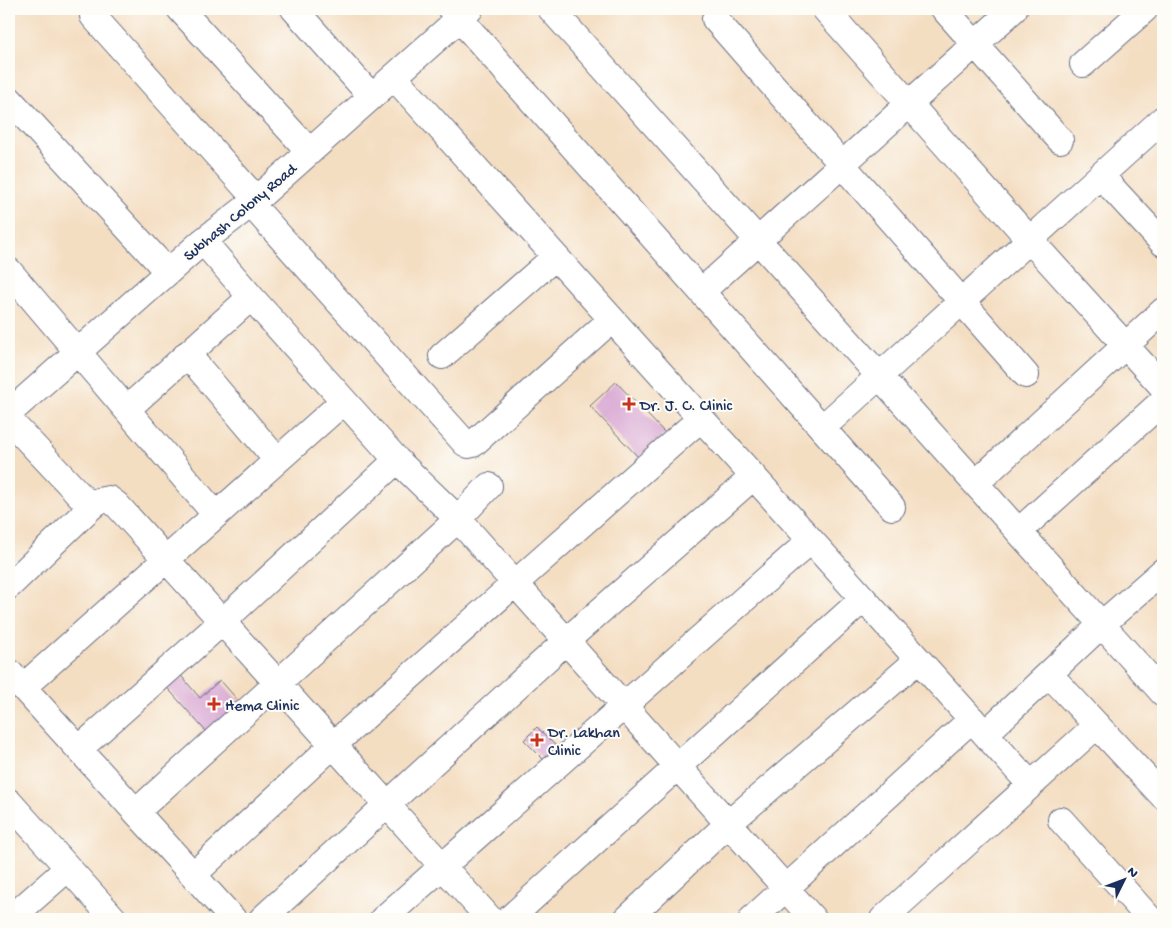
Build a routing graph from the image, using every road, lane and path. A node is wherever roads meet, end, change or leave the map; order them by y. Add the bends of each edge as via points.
1 (180, 9) edge
2 (294, 9) edge
3 (551, 9) edge
4 (825, 9) edge
5 (944, 9) edge
6 (1014, 9) edge
7 (1145, 9) edge
8 (460, 12) edge
9 (93, 16) dead end
10 (715, 19) dead end
11 (975, 44) junction
12 (1083, 64) dead end
13 (394, 77) junction
14 (371, 96) junction
15 (9, 99) edge
16 (910, 103) junction
17 (1159, 132) edge
18 (1060, 140) dead end
19 (309, 152) junction
20 (842, 164) junction
21 (1101, 176) junction
22 (253, 202) junction
23 (758, 240) junction
24 (1030, 240) junction
25 (203, 241) junction
26 (1163, 242) edge
27 (555, 257) junction
28 (9, 271) edge
29 (168, 272) junction
30 (702, 291) junction
31 (251, 297) junction
32 (962, 301) junction
33 (1163, 311) edge
34 (612, 320) junction
35 (1126, 344) junction
36 (79, 351) junction
37 (187, 354) junction
38 (442, 356) dead end
39 (1026, 375) dead end
40 (880, 376) junction
41 (1163, 387) edge
42 (344, 401) junction
43 (1163, 401) edge
44 (126, 408) junction
45 (9, 413) edge
46 (700, 419) junction
47 (9, 420) edge
48 (822, 428) junction
49 (277, 460) junction
50 (396, 460) junction
51 (753, 478) junction
52 (976, 483) junction
53 (489, 486) dead end
54 (892, 506) dead end
55 (91, 507) junction
56 (216, 515) junction
57 (458, 519) junction
58 (1019, 531) junction
59 (810, 541) junction
60 (166, 560) junction
61 (1163, 571) edge
62 (515, 584) junction
63 (9, 586) edge
64 (863, 599) junction
65 (222, 622) junction
66 (1102, 624) junction
67 (566, 641) junction
68 (918, 660) junction
69 (1049, 674) junction
70 (16, 680) edge
71 (278, 684) junction
72 (1163, 693) edge
73 (623, 706) junction
74 (1097, 725) junction
75 (978, 726) junction
76 (333, 746) junction
77 (79, 749) junction
78 (678, 767) junction
79 (1030, 785) junction
80 (1163, 796) edge
81 (9, 802) edge
82 (387, 805) junction
83 (136, 812) junction
84 (1061, 820) dead end
85 (728, 824) junction
86 (442, 866) junction
87 (68, 868) junction
88 (193, 875) junction
89 (786, 889) junction
90 (10, 918) edge
91 (114, 919) edge
92 (233, 919) edge
93 (262, 919) edge
94 (382, 919) edge
95 (490, 919) edge
96 (509, 919) edge
97 (627, 919) edge
98 (752, 919) edge
99 (813, 919) edge
100 (883, 919) edge
101 (1150, 919) edge

1 - 19 street
2 - 14 street
3 - 23 street
4 - 16 street
5 - 11 street
6 - 11 street
7 - 12 street
8 - 13 street, Subhash Colony Road
8 - 30 street
9 - 22 street
10 - 20 street
11 - 16 street
11 - 18 street
13 - 14 street, Subhash Colony Road
13 - 27 street
14 - 19 street, Subhash Colony Road
15 - 29 street
16 - 20 street
16 - 24 street
17 - 21 street
19 - 22 street, Subhash Colony Road
20 - 23 street
20 - 32 street
21 - 24 street
21 - 26 street
22 - 25 street, Subhash Colony Road
22 - 34 street via 469,445
23 - 30 street
23 - 40 street
24 - 32 street
24 - 35 street
25 - 29 street, Subhash Colony Road
25 - 31 street
27 - 34 street
27 - 38 street
28 - 36 street
29 - 36 street, Subhash Colony Road
30 - 48 street
31 - 37 street
31 - 42 street
32 - 39 street
32 - 40 street
33 - 35 street
34 - 46 street
35 - 41 street
35 - 52 street
36 - 44 street
36 - 45 street, Subhash Colony Road
37 - 44 street
37 - 49 street
40 - 48 street
40 - 52 street
42 - 49 street
42 - 50 street
43 - 58 street
44 - 56 street
46 - 51 street
46 - 62 street
47 - 55 street
48 - 54 street
49 - 56 street
50 - 57 street
50 - 65 street
51 - 59 street
51 - 67 street
52 - 58 street
53 - 57 street
55 - 60 street via 98,501 109,499
55 - 63 street
56 - 60 street
57 - 62 street
57 - 71 street
58 - 66 street
59 - 64 street
59 - 73 street
60 - 65 street
60 - 70 street
61 - 66 street
62 - 67 street
62 - 76 street
64 - 68 street
64 - 78 street
65 - 71 street
65 - 77 street
66 - 69 street
66 - 72 street
67 - 73 street
67 - 82 street
68 - 75 street
68 - 85 street
69 - 74 street
69 - 75 street
70 - 77 street
71 - 76 street
71 - 83 street
73 - 78 street
73 - 86 street
74 - 79 street
74 - 80 street
75 - 79 street
75 - 89 street
76 - 82 street
76 - 88 street
77 - 83 street
78 - 85 street
78 - 96 street
79 - 100 street
81 - 87 street
82 - 86 street
82 - 93 street
83 - 88 street
84 - 101 street
85 - 89 street
85 - 97 street
86 - 94 street
86 - 95 street
87 - 90 street
87 - 91 street
88 - 92 street
89 - 98 street
89 - 99 street

